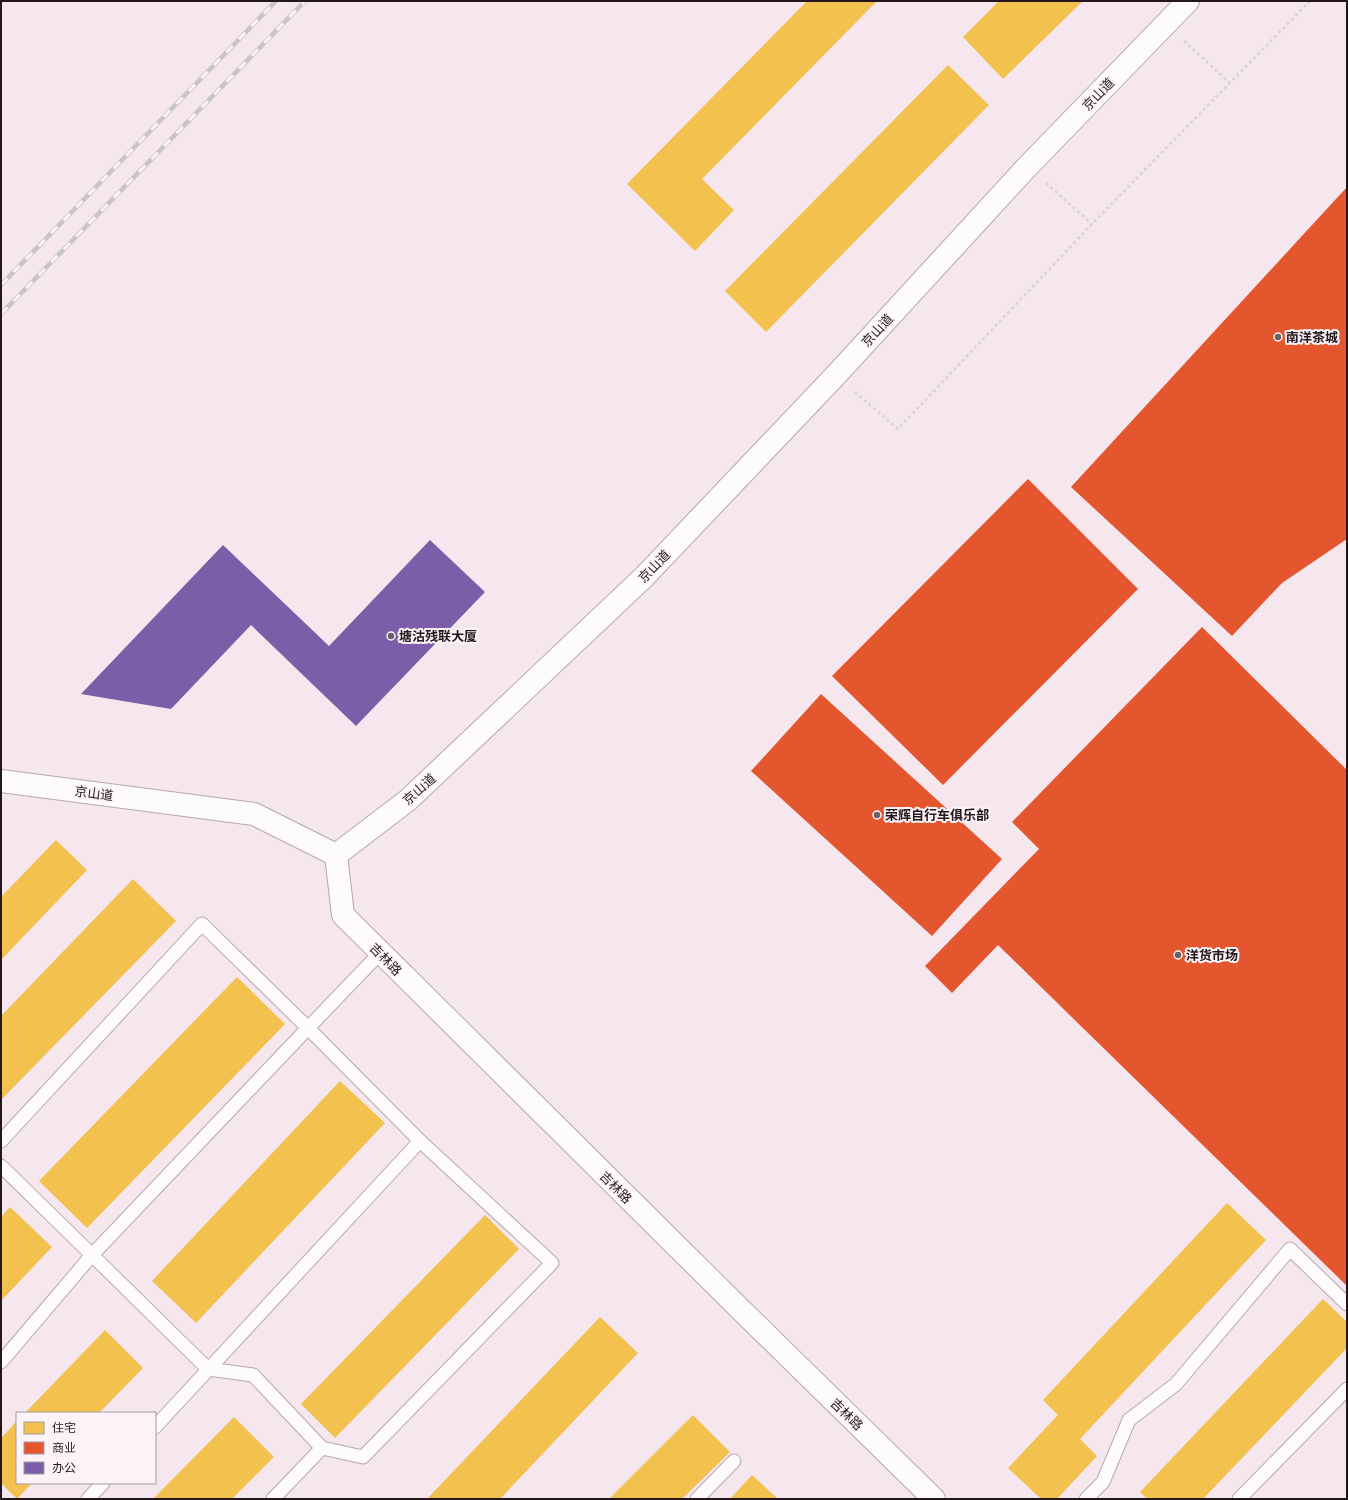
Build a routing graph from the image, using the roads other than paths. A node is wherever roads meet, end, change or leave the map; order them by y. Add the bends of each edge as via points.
1 (1188, 1) edge
2 (1, 781) edge
3 (336, 855) junction
4 (380, 953) junction
5 (308, 1028) junction
6 (1, 1141) edge
7 (420, 1141) junction
8 (1, 1166) edge
9 (92, 1255) junction
10 (1347, 1304) edge
11 (1, 1362) edge
12 (208, 1369) junction
13 (1347, 1389) edge
14 (156, 1425) edge
15 (322, 1448) junction
16 (734, 1462) dead end
17 (102, 1484) edge
18 (88, 1499) edge
19 (273, 1499) edge
20 (697, 1499) edge
21 (934, 1499) edge
22 (1086, 1499) edge
23 (1239, 1499) edge

1 - 3 street, 京山道 via 1028,167 836,375 644,577 408,800
2 - 3 street, 京山道 via 254,814
3 - 4 street, 吉林路 via 343,914
4 - 5 lane
4 - 21 street, 吉林路
5 - 6 lane via 202,924
5 - 7 lane
5 - 9 lane
7 - 12 lane
7 - 15 lane via 552,1262 363,1457
8 - 9 lane
9 - 11 lane
9 - 12 lane
10 - 22 lane via 1290,1249 1176,1384 1129,1420 1103,1482
12 - 14 lane
12 - 15 lane via 253,1375
13 - 23 lane
15 - 19 lane
16 - 20 lane
17 - 18 lane

